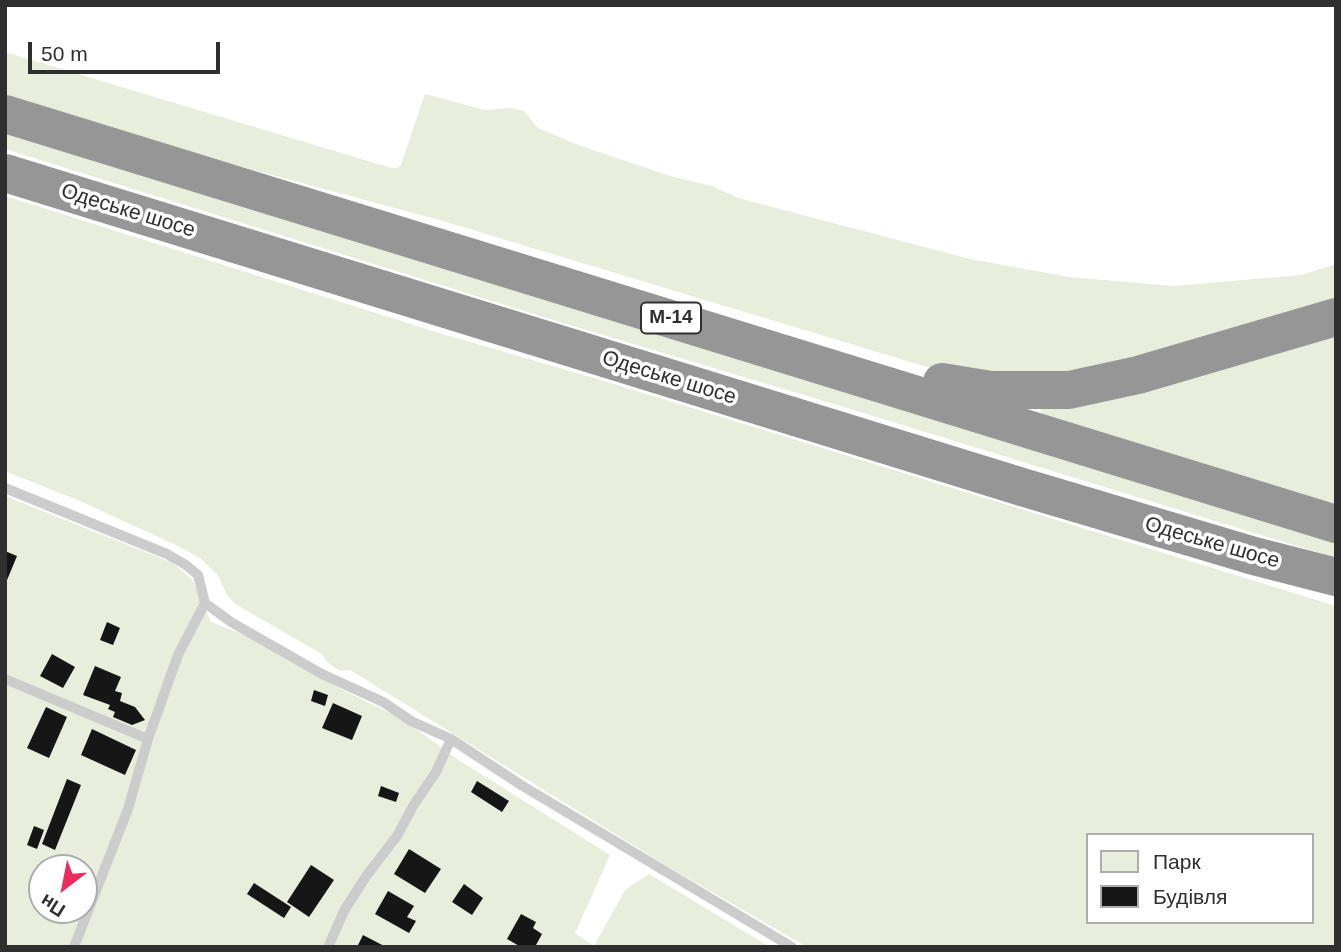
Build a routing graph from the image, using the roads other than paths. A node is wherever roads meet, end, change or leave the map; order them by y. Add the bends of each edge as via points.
1 (5, 114) edge
2 (5, 173) edge
3 (1336, 317) edge
4 (763, 347) junction
5 (5, 488) edge
6 (1336, 524) edge
7 (1336, 577) edge
8 (205, 603) junction
9 (5, 679) edge
10 (148, 739) junction
11 (451, 739) junction
12 (74, 947) edge
13 (328, 947) edge
14 (792, 947) edge

1 - 4 highway, М-14
2 - 7 highway, Одеське шосе via 1021,487
3 - 4 highway via 1138,375 1069,390 980,388
4 - 6 highway, М-14
5 - 8 lane via 177,560 198,575
8 - 10 lane via 178,654
8 - 11 lane via 323,674
9 - 10 lane
10 - 12 lane via 128,808
11 - 13 lane via 397,836 345,909
11 - 14 lane via 521,786

